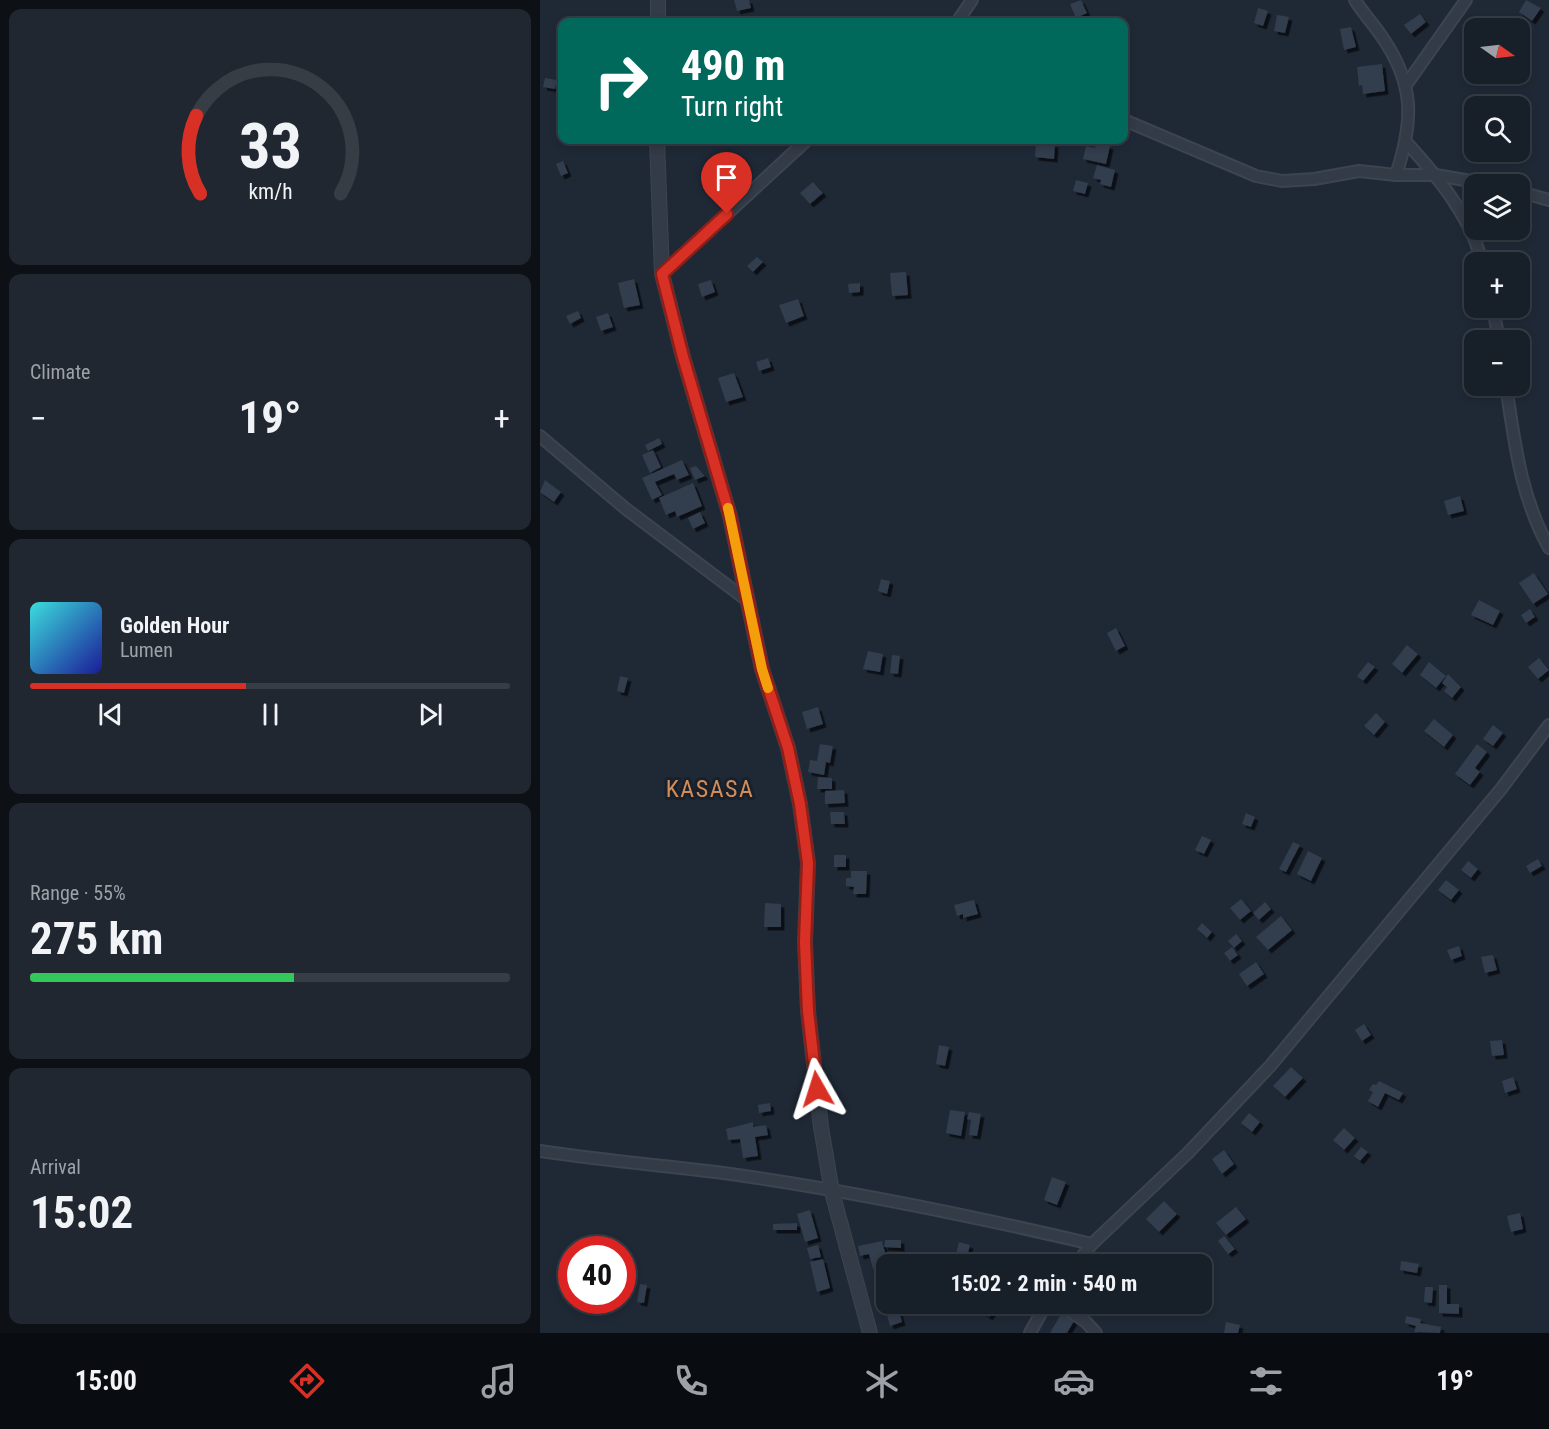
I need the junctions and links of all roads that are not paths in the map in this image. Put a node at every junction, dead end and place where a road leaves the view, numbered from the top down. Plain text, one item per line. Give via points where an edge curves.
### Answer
1 (658, 0) edge
2 (972, 0) edge
3 (1355, 0) edge
4 (1466, 0) edge
5 (658, 18) edge
6 (960, 18) edge
7 (1406, 85) junction
8 (1128, 122) edge
9 (1407, 142) junction
10 (657, 144) edge
11 (803, 144) edge
12 (1396, 175) junction
13 (1436, 175) junction
14 (1464, 180) edge
15 (1530, 195) edge
16 (1549, 200) edge
17 (1478, 252) edge
18 (662, 274) junction
19 (1508, 396) edge
20 (540, 435) edge
21 (1549, 548) edge
22 (748, 601) junction
23 (1549, 725) edge
24 (540, 1151) edge
25 (832, 1192) junction
26 (1092, 1244) junction
27 (1084, 1254) edge
28 (1040, 1314) edge
29 (1074, 1314) edge
30 (870, 1333) edge
31 (1030, 1333) edge
32 (1096, 1333) edge

1 - 5 street
2 - 6 street
3 - 7 street via 1395,58
4 - 7 street
7 - 9 street via 1411,108
8 - 12 street via 1256,176 1282,181 1359,171
9 - 12 street
9 - 13 street
10 - 18 street
11 - 18 street
12 - 13 street
13 - 14 street
13 - 17 street via 1468,227
15 - 16 street
18 - 22 street via 730,516
19 - 21 street via 1523,490
20 - 22 street via 626,509
22 - 25 street via 762,669 788,748 800,804 808,863 808,1011
23 - 26 street via 1501,789 1271,1065 1188,1153
24 - 25 street via 717,1172
25 - 26 street via 984,1219
25 - 30 street
26 - 27 street
28 - 31 street
29 - 32 street

